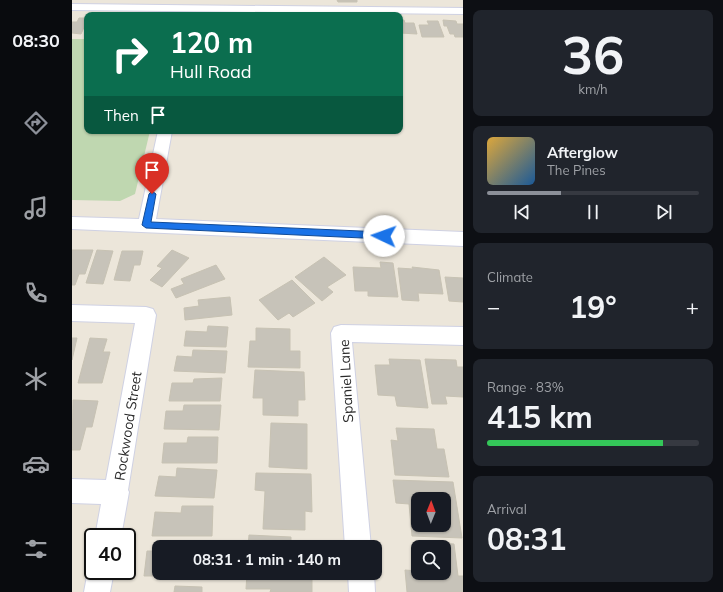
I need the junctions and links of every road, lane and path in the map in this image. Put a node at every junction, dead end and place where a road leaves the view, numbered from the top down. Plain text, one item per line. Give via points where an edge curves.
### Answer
1 (312, 5) edge
2 (72, 7) edge
3 (189, 8) edge
4 (463, 11) edge
5 (164, 134) edge
6 (72, 223) edge
7 (146, 225) junction
8 (463, 239) edge
9 (72, 313) edge
10 (463, 336) edge
11 (72, 491) edge
12 (117, 492) junction
13 (110, 528) edge
14 (357, 540) edge
15 (99, 580) edge
16 (361, 580) edge
17 (97, 592) edge
18 (362, 592) edge

1 - 3 street
1 - 4 street
2 - 3 street
5 - 7 street
6 - 7 street
7 - 8 street
9 - 12 street, Rockwood Street via 146,315
10 - 14 street, Spaniel Lane via 341,333
11 - 12 street
12 - 13 street, Rockwood Street
15 - 17 street
16 - 18 street

